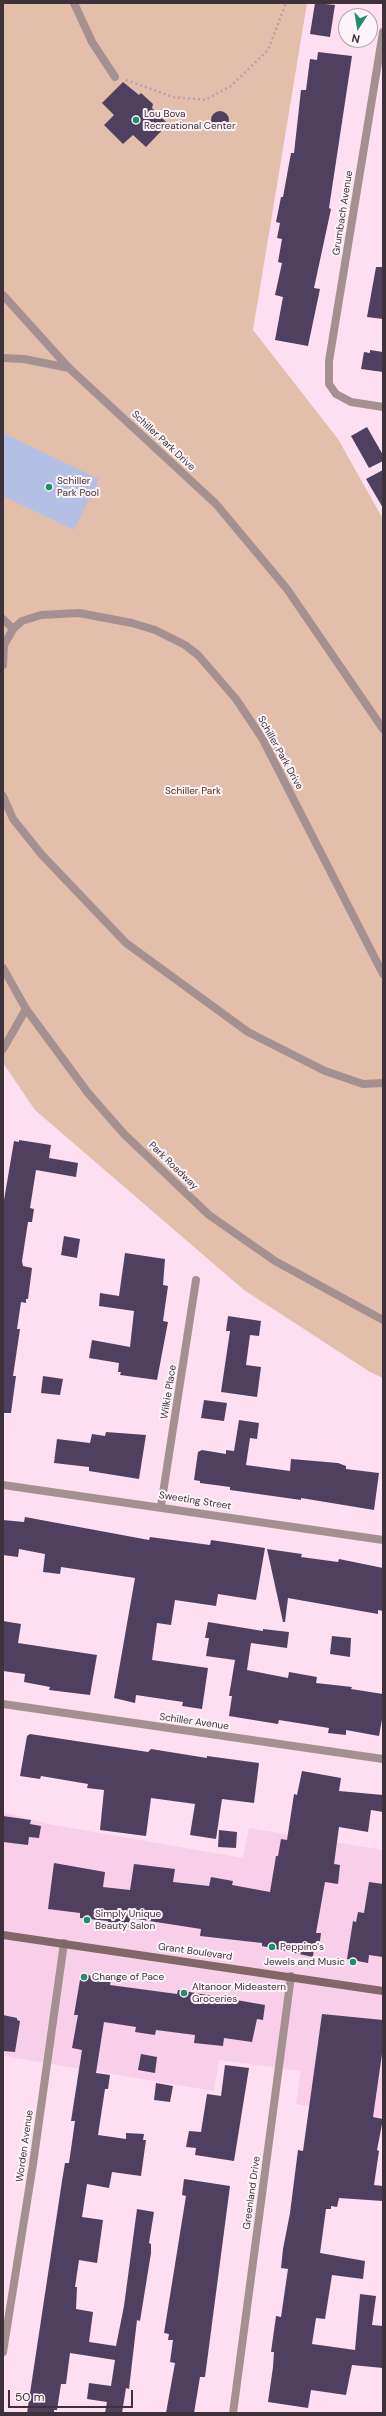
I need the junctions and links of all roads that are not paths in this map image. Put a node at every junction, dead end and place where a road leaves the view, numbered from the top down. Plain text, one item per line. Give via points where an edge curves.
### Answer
1 (74, 3) edge
2 (383, 32) edge
3 (115, 78) road end
4 (3, 295) edge
5 (3, 358) edge
6 (69, 368) junction
7 (383, 407) edge
8 (3, 619) edge
9 (13, 629) junction
10 (3, 665) edge
11 (383, 729) edge
12 (3, 796) edge
13 (3, 968) edge
14 (383, 974) edge
15 (26, 1010) junction
16 (3, 1049) edge
17 (383, 1082) edge
18 (196, 1280) dead end
19 (383, 1320) edge
20 (3, 1485) edge
21 (162, 1506) junction
22 (383, 1540) edge
23 (3, 1704) edge
24 (383, 1759) edge
25 (3, 1935) edge
26 (64, 1943) junction
27 (291, 1976) junction
28 (383, 1991) edge
29 (3, 2352) edge
30 (233, 2413) edge

1 - 3 street via 92,42
2 - 7 street, Grumbach Avenue via 329,361 329,384 336,394 351,402
4 - 6 street, Schiller Park Drive
5 - 6 street via 24,359
6 - 11 street, Schiller Park Drive via 216,504 287,589
8 - 9 street
9 - 10 street via 4,645
9 - 14 street, Schiller Park Drive via 22,621 42,615 79,613 155,630 185,645 198,655 236,699 262,738
12 - 17 street via 13,819 42,855 126,942 248,1032 325,1071 363,1084
13 - 15 street, Park Roadway
15 - 16 street
15 - 19 street, Park Roadway via 88,1093 124,1134 210,1215 275,1261
18 - 21 street, Wilkie Place
20 - 21 street, Sweeting Street
21 - 22 street, Sweeting Street
23 - 24 street, Schiller Avenue
25 - 26 street, Grant Boulevard
26 - 27 street, Grant Boulevard
26 - 29 street, Worden Avenue
27 - 28 street, Grant Boulevard
27 - 30 street, Greenland Drive

